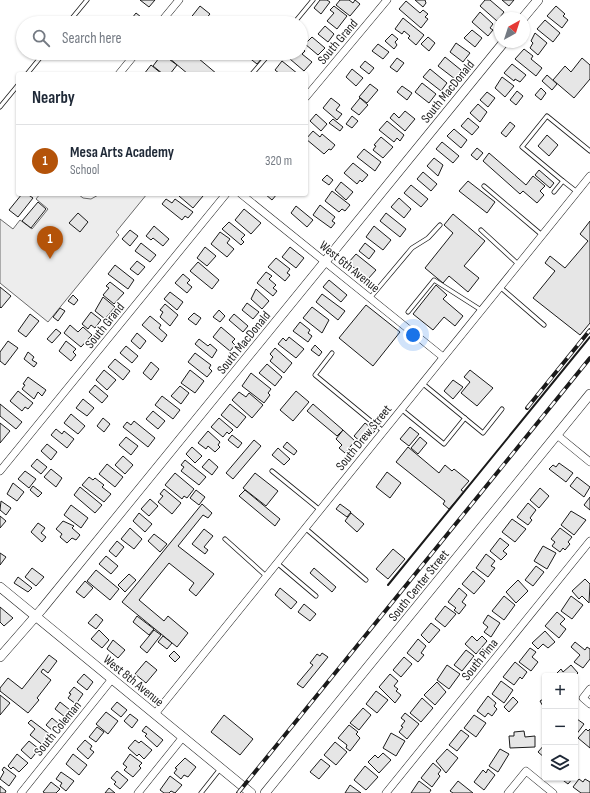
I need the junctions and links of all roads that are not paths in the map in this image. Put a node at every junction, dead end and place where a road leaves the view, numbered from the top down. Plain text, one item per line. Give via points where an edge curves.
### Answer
1 (87, 0) edge
2 (179, 0) edge
3 (313, 0) edge
4 (387, 0) edge
5 (538, 0) edge
6 (528, 12) edge
7 (74, 16) edge
8 (166, 16) edge
9 (300, 16) edge
10 (499, 48) edge
11 (38, 60) edge
12 (130, 60) edge
13 (264, 60) edge
14 (29, 72) edge
15 (121, 72) edge
16 (254, 72) edge
17 (16, 87) edge
18 (308, 95) edge
19 (0, 107) edge
20 (590, 151) edge
21 (590, 176) edge
22 (563, 181) junction
23 (484, 186) dead end
24 (554, 192) dead end
25 (577, 192) junction
26 (224, 196) edge
27 (243, 196) edge
28 (440, 225) dead end
29 (481, 230) dead end
30 (542, 235) junction
31 (325, 262) junction
32 (518, 264) junction
33 (500, 287) junction
34 (370, 298) junction
35 (481, 310) junction
36 (408, 312) dead end
37 (544, 325) dead end
38 (332, 353) dead end
39 (443, 357) junction
40 (422, 383) junction
41 (590, 394) edge
42 (401, 409) junction
43 (502, 409) dead end
44 (465, 418) junction
45 (383, 431) junction
46 (557, 435) junction
47 (590, 462) edge
48 (272, 470) dead end
49 (0, 471) edge
50 (320, 510) junction
51 (305, 528) junction
52 (225, 539) dead end
53 (590, 541) edge
54 (277, 563) junction
55 (266, 576) junction
56 (366, 580) dead end
57 (0, 587) edge
58 (316, 596) dead end
59 (35, 616) junction
60 (0, 657) edge
61 (112, 679) junction
62 (590, 689) edge
63 (590, 704) edge
64 (155, 714) junction
65 (183, 737) junction
66 (221, 768) junction
67 (21, 793) edge
68 (138, 793) edge
69 (201, 793) edge
70 (251, 793) edge
71 (265, 793) edge
72 (386, 793) edge
73 (508, 793) edge
74 (553, 793) edge

1 - 7 lane
2 - 8 street
3 - 9 lane
4 - 18 street, South Grand
5 - 6 street
10 - 31 street, South MacDonald
11 - 14 lane
12 - 15 street
13 - 16 lane
17 - 19 lane
20 - 22 lane via 548,116 522,147
21 - 25 street, South Drew Street
22 - 24 lane
22 - 25 lane
23 - 30 lane
25 - 30 street, South Drew Street
26 - 49 street, South Grand
27 - 31 street, West 6th Avenue
28 - 34 lane via 428,238 412,248
29 - 32 lane
30 - 32 street, South Drew Street
31 - 34 street, West 6th Avenue
31 - 59 street, South MacDonald
32 - 33 street, South Drew Street
33 - 35 street, South Drew Street
33 - 37 lane
34 - 39 street, West 6th Avenue
35 - 36 lane via 434,280
35 - 39 street, South Drew Street
38 - 45 lane via 315,375
39 - 40 street, South Drew Street
40 - 42 street, South Drew Street
40 - 44 lane
41 - 46 street, South Center Street
42 - 44 lane via 444,444
42 - 45 street, South Drew Street
43 - 44 lane via 483,433
45 - 50 street, South Drew Street
46 - 47 street
46 - 71 street, South Center Street
48 - 50 lane
50 - 51 street, South Drew Street
51 - 54 street, South Drew Street
51 - 56 lane
52 - 55 lane
53 - 72 street, South Pima
54 - 55 street, South Drew Street
54 - 58 lane
55 - 64 street, South Drew Street
57 - 59 street, West 8th Avenue
59 - 60 street, South MacDonald
59 - 61 street, West 8th Avenue
61 - 64 street, West 8th Avenue
61 - 67 street, South Coleman
62 - 63 street via 583,698
64 - 65 street, West 8th Avenue
65 - 66 street, West 8th Avenue
65 - 68 street
66 - 69 lane
66 - 70 street, West 8th Avenue
73 - 74 street via 526,771

